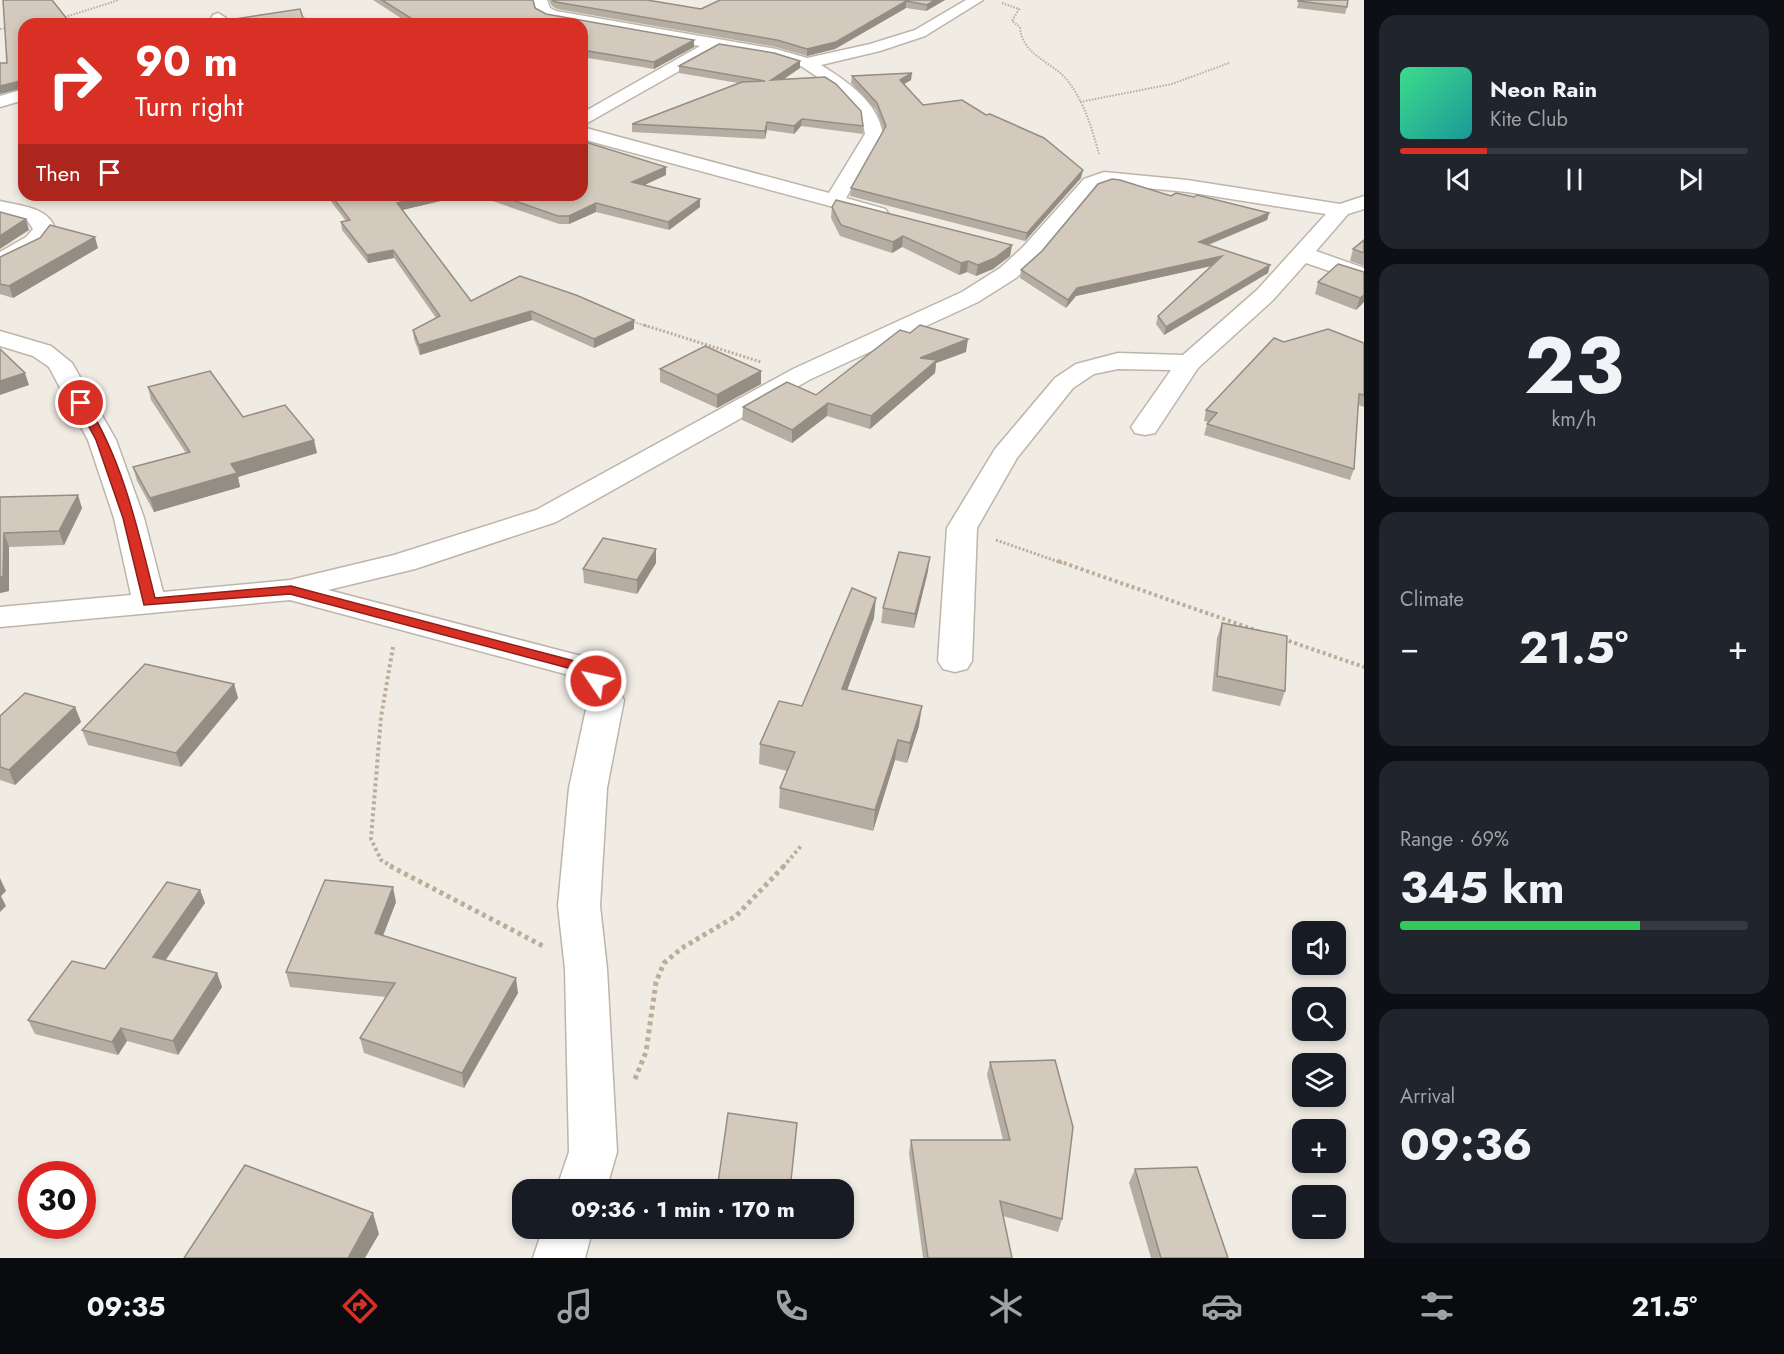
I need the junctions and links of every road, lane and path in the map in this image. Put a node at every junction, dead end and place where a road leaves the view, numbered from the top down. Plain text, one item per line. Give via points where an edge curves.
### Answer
1 (119, 0) edge
2 (540, 0) edge
3 (976, 0) edge
4 (1000, 3) dead end
5 (63, 18) edge
6 (574, 18) edge
7 (588, 21) edge
8 (16, 27) edge
9 (0, 29) edge
10 (716, 43) junction
11 (807, 63) junction
12 (1229, 63) dead end
13 (18, 96) edge
14 (0, 102) edge
15 (1080, 102) junction
16 (588, 118) edge
17 (588, 135) edge
18 (1104, 178) junction
19 (834, 202) junction
20 (1353, 206) edge
21 (0, 207) edge
22 (892, 217) edge
23 (1300, 253) junction
24 (0, 261) edge
25 (1364, 276) edge
26 (621, 318) edge
27 (0, 339) edge
28 (1189, 363) junction
29 (802, 374) junction
30 (1145, 427) dead end
31 (962, 528) junction
32 (291, 590) junction
33 (149, 602) junction
34 (0, 617) edge
35 (398, 619) junction
36 (1263, 632) edge
37 (1275, 636) edge
38 (956, 661) dead end
39 (1364, 667) edge
40 (801, 846) dead end
41 (586, 969) junction
42 (633, 1083) dead end
43 (584, 1179) edge
44 (565, 1239) edge
45 (559, 1258) edge

1 - 5 path
2 - 6 street via 545,13
3 - 11 street via 920,33
4 - 15 path via 1019,9 1012,21 1020,27 1023,46 1067,79
7 - 10 street
8 - 9 path
10 - 11 street
10 - 16 street
11 - 19 street via 843,86 871,117 874,134
12 - 15 path via 1172,84
13 - 14 street
15 - 18 path
17 - 19 street
18 - 20 street
18 - 29 street via 1091,183 1019,249 1008,273 970,297
19 - 22 street
20 - 23 street
21 - 24 street via 34,216 42,221 44,229 34,242
23 - 25 street
23 - 28 street via 1265,295
26 - 29 path
27 - 33 street via 42,351 59,363 102,440 129,518
28 - 30 street
28 - 31 street via 1118,361 1085,369 1064,383 1005,455
29 - 32 street via 546,516 404,562
31 - 36 path
31 - 38 street
32 - 33 street
32 - 35 street
33 - 34 street
35 - 41 path via 381,717 370,839 381,860
35 - 41 street via 577,666 596,681 606,700 588,788 579,906
37 - 39 path
40 - 42 path via 756,899 664,963 656,982 646,1052
41 - 43 street via 593,1152
44 - 45 street

